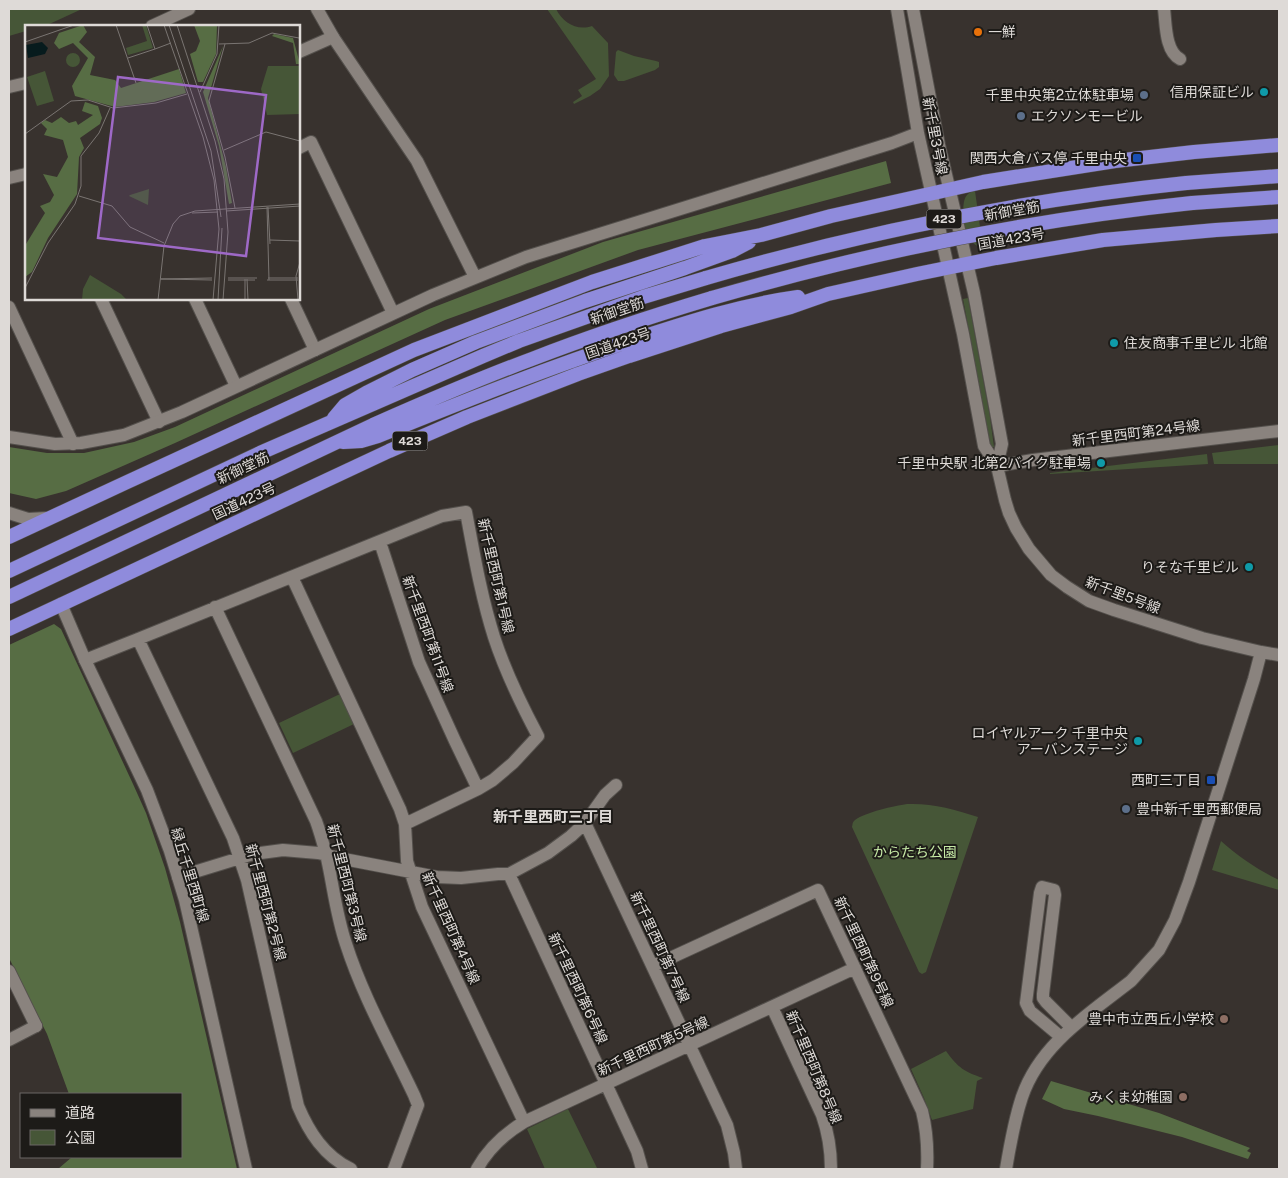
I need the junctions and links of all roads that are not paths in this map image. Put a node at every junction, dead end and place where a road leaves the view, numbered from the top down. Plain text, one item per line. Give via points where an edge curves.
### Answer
1 (189, 9) edge
2 (317, 9) edge
3 (897, 9) edge
4 (914, 9) edge
5 (1164, 9) edge
6 (168, 23) edge
7 (333, 37) junction
8 (300, 52) edge
9 (1180, 59) dead end
10 (25, 83) edge
11 (9, 87) edge
12 (918, 134) junction
13 (1279, 145) edge
14 (300, 148) edge
15 (25, 174) edge
16 (1279, 176) edge
17 (9, 178) edge
18 (950, 189) junction
19 (932, 194) junction
20 (1279, 197) edge
21 (1279, 226) edge
22 (761, 236) junction
23 (967, 264) junction
24 (948, 268) junction
25 (475, 277) junction
26 (828, 294) junction
27 (101, 300) edge
28 (195, 300) edge
29 (290, 300) edge
30 (9, 307) edge
31 (394, 313) junction
32 (315, 350) junction
33 (236, 386) junction
34 (158, 422) junction
35 (330, 422) junction
36 (1279, 431) edge
37 (9, 437) edge
38 (334, 443) junction
39 (73, 444) junction
40 (997, 466) junction
41 (9, 513) edge
42 (52, 517) junction
43 (9, 537) edge
44 (380, 542) junction
45 (9, 571) edge
46 (292, 577) junction
47 (9, 596) edge
48 (61, 604) junction
49 (215, 607) junction
50 (9, 629) edge
51 (138, 639) junction
52 (1261, 652) junction
53 (1279, 655) edge
54 (85, 660) junction
55 (616, 785) dead end
56 (478, 789) junction
57 (586, 822) junction
58 (405, 824) junction
59 (326, 854) junction
60 (240, 858) junction
61 (410, 872) junction
62 (509, 874) junction
63 (178, 877) junction
64 (653, 966) junction
65 (855, 968) junction
66 (9, 971) edge
67 (772, 1007) junction
68 (1071, 1027) junction
69 (1061, 1037) junction
70 (9, 1040) edge
71 (690, 1046) junction
72 (607, 1085) junction
73 (524, 1122) junction
74 (246, 1169) edge
75 (351, 1169) edge
76 (394, 1169) edge
77 (477, 1169) edge
78 (642, 1169) edge
79 (736, 1169) edge
80 (831, 1169) edge
81 (927, 1169) edge
82 (1006, 1169) edge

1 - 6 street
2 - 7 street
3 - 12 street, 新千里3号線
4 - 18 street, 新千里3号線
5 - 9 street via 1169,45
7 - 8 street
7 - 25 street via 417,160
10 - 11 street
12 - 19 street, 新千里3号線
12 - 25 street via 526,257
13 - 18 highway, 423 via 1107,162
14 - 31 street via 311,142
15 - 17 street
16 - 35 highway, 新御堂筋 / 423, bridge via 1099,193 955,217 820,247 643,297 519,341
18 - 19 highway, 423
18 - 23 street, 新千里3号線
19 - 22 highway, 423 via 831,216
19 - 24 street, 新千里3号線
20 - 38 highway, 新御堂筋 / 423, bridge via 1192,203 984,232 824,267 647,318 531,359
21 - 23 highway, 国道423号 / 423 via 1103,240
22 - 35 highway via 732,251 476,342 366,392 345,406
22 - 42 highway, 423 via 705,246 592,282 414,350
23 - 24 highway, 国道423号 / 423
23 - 40 street, 新千里5号線 via 1002,444
24 - 26 highway, 国道423号 / 423
24 - 40 street, 新千里5号線 via 984,446
25 - 31 street
26 - 38 highway via 766,301 683,323 600,350 378,436
26 - 48 highway, 国道423号 / 423 via 629,356 467,417
27 - 34 street
28 - 33 street
29 - 32 street
30 - 39 street
31 - 32 street
32 - 33 street
33 - 34 street
34 - 39 street via 116,437
35 - 45 highway, 新御堂筋 / 423
36 - 40 street, 新千里西町第24号線
37 - 39 street via 48,444
38 - 47 highway, 新御堂筋 / 423
40 - 52 street, 新千里5号線 via 1016,528 1036,558 1063,584 1089,601 1114,610 1202,638
41 - 42 street via 28,519
42 - 43 highway, 423
44 - 46 street, 新千里西町第1号線
44 - 56 street, 新千里西町第11号線 via 419,662
44 - 56 street, 新千里西町第1号線 via 442,516 466,512 494,638 538,736 513,763
46 - 49 street, 新千里西町第1号線
46 - 58 street, 新千里西町第4号線
48 - 50 highway, 国道423号 / 423
48 - 54 street, 緑丘千里西町線
49 - 51 street, 新千里西町第1号線
49 - 59 street, 新千里西町第3号線 via 316,821
51 - 54 street, 新千里西町第1号線
51 - 60 street, 新千里西町第2号線 via 234,838
52 - 53 street, 新千里5号線
52 - 68 street via 1175,920 1159,950 1139,974
54 - 63 street, 緑丘千里西町線 via 146,790
55 - 57 street
56 - 58 street, 新千里西町第1号線
57 - 62 street via 548,853
57 - 64 street, 新千里西町第7号線
58 - 61 street, 新千里西町第4号線
59 - 60 street via 283,850
59 - 61 street
59 - 76 street, 新千里西町第3号線 via 345,942 365,993 418,1105
60 - 63 street
60 - 75 street, 新千里西町第2号線 via 298,1106 323,1148
61 - 62 street via 450,878
61 - 73 street, 新千里西町第4号線 via 422,907
62 - 72 street, 新千里西町第6号線
63 - 74 street, 緑丘千里西町線
64 - 65 street, 新千里西町第9号線 via 818,890
64 - 71 street, 新千里西町第7号線
65 - 67 street, 新千里西町第5号線
65 - 81 street, 新千里西町第9号線 via 922,1111 927,1137
66 - 70 street via 36,1026
67 - 71 street, 新千里西町第5号線
67 - 80 street, 新千里西町第8号線 via 822,1115
68 - 69 street
68 - 69 street via 1043,998 1055,895 1054,890 1042,887 1026,1003
69 - 82 street via 1041,1061 1022,1096
71 - 72 street, 新千里西町第5号線
71 - 79 street, 新千里西町第7号線 via 727,1125
72 - 73 street, 新千里西町第5号線
72 - 78 street, 新千里西町第6号線 via 638,1151
73 - 77 street, 新千里西町第5号線 via 497,1143

